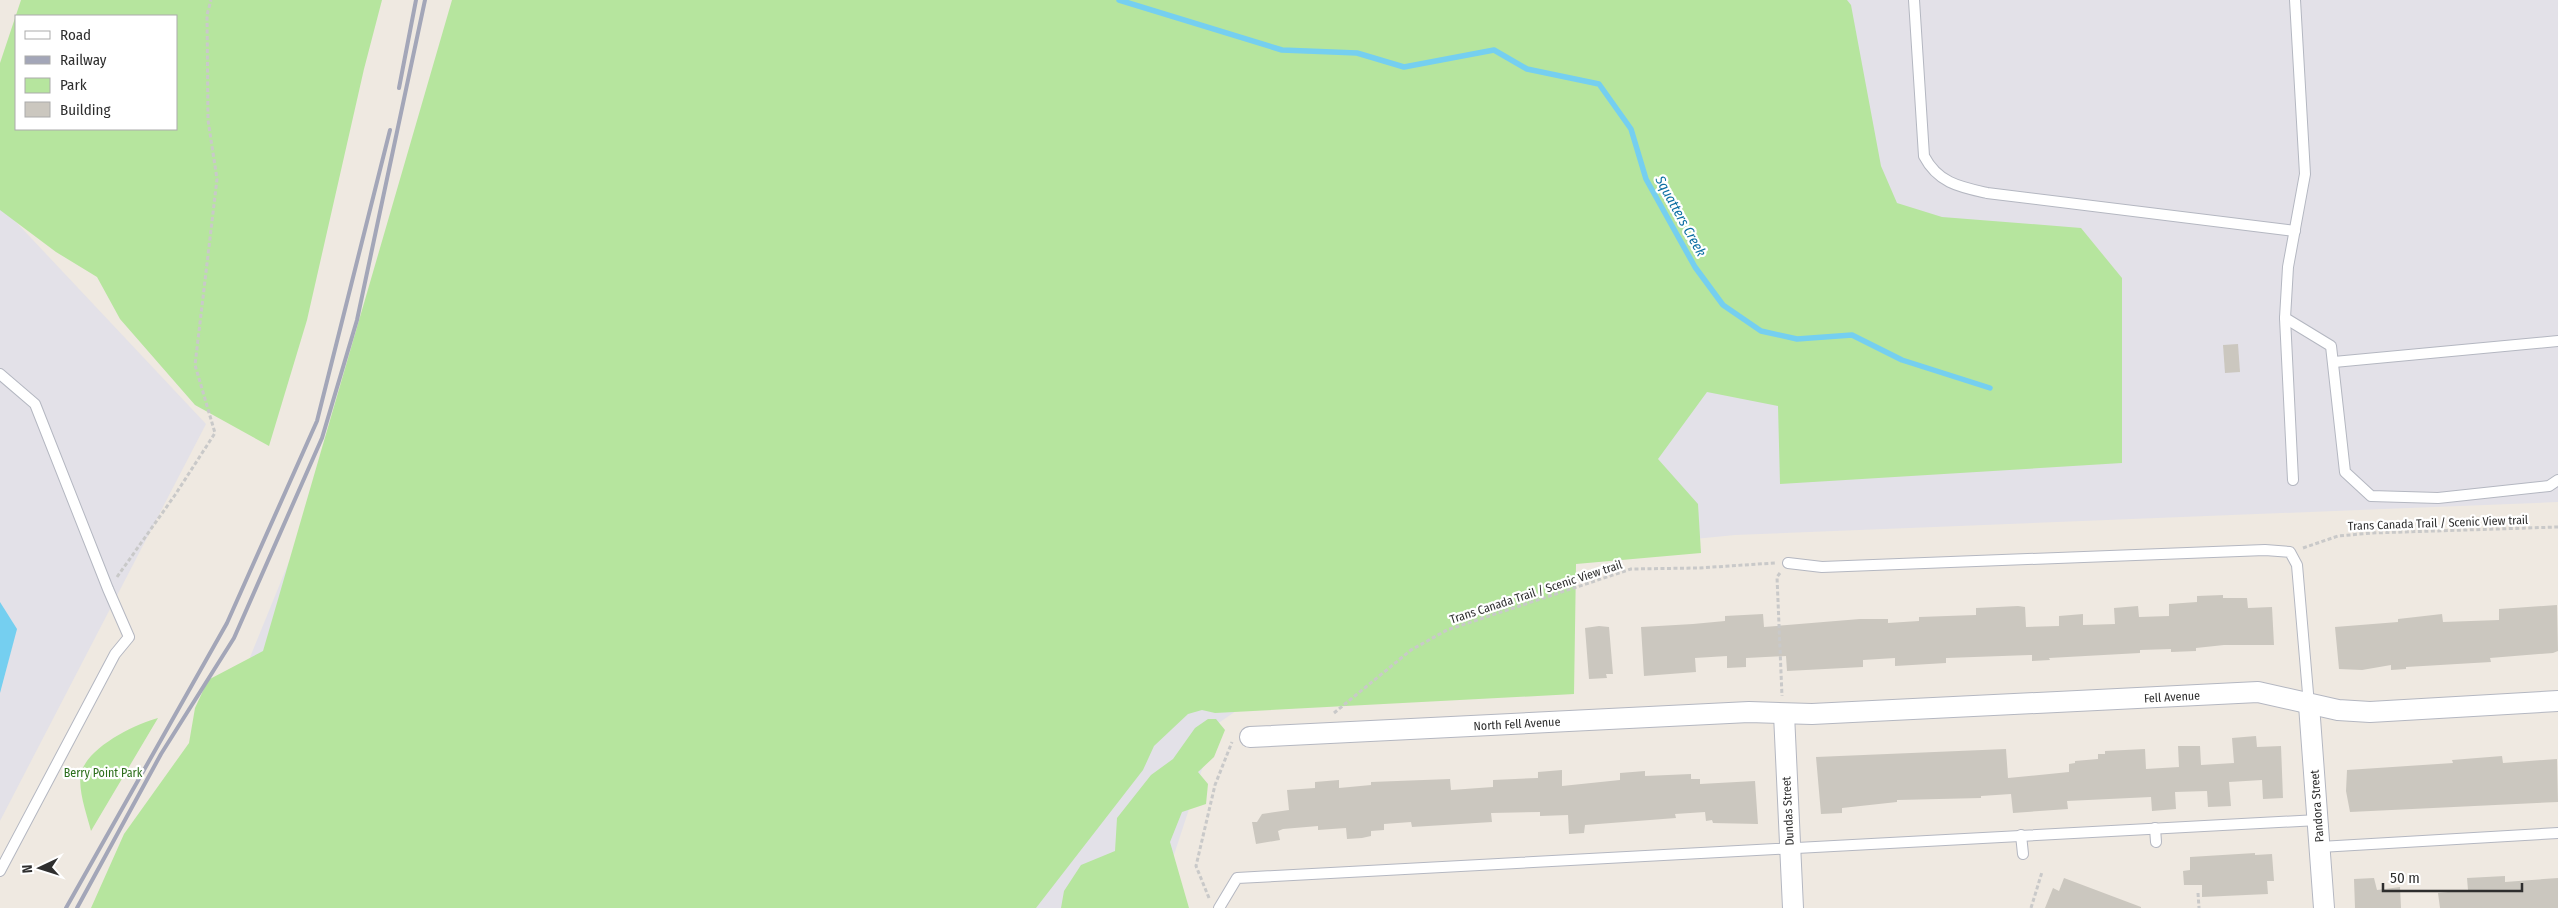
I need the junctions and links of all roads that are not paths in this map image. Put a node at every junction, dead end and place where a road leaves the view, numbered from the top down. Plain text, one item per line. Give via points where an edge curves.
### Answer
1 (1914, 0) edge
2 (2294, 0) edge
3 (2295, 232) junction
4 (2285, 318) junction
5 (2558, 341) edge
6 (2334, 362) junction
7 (0, 374) edge
8 (2293, 480) dead end
9 (2558, 480) edge
10 (1788, 563) road end
11 (2558, 700) edge
12 (2309, 705) junction
13 (1783, 708) junction
14 (1243, 736) road end
15 (2318, 820) junction
16 (2154, 828) junction
17 (2558, 833) edge
18 (2021, 835) junction
19 (2156, 842) dead end
20 (2320, 847) junction
21 (1790, 848) junction
22 (2023, 854) dead end
23 (0, 871) edge
24 (1219, 908) edge
25 (1793, 908) edge
26 (2324, 908) edge

1 - 3 lane via 1924,156 1930,168 1942,179 1955,186 1988,193
2 - 3 lane via 2306,174
3 - 4 lane via 2288,267
4 - 6 lane via 2331,346
4 - 8 lane
5 - 6 lane
6 - 9 lane via 2345,472 2371,496 2438,498 2549,486
7 - 23 lane via 35,404 129,637 115,654
10 - 12 lane via 1822,567 2084,555 2290,552 2297,565
11 - 12 street, Fell Avenue via 2370,712
12 - 13 street, Fell Avenue via 2258,692
12 - 15 street, Pandora Street
13 - 14 street, North Fell Avenue
13 - 21 street, Dundas Street
15 - 16 lane
15 - 20 street, Pandora Street
16 - 18 lane
16 - 19 lane
17 - 20 lane
18 - 21 lane
18 - 22 lane
20 - 26 street, Pandora Street
21 - 24 lane via 1237,878
21 - 25 street, Dundas Street

